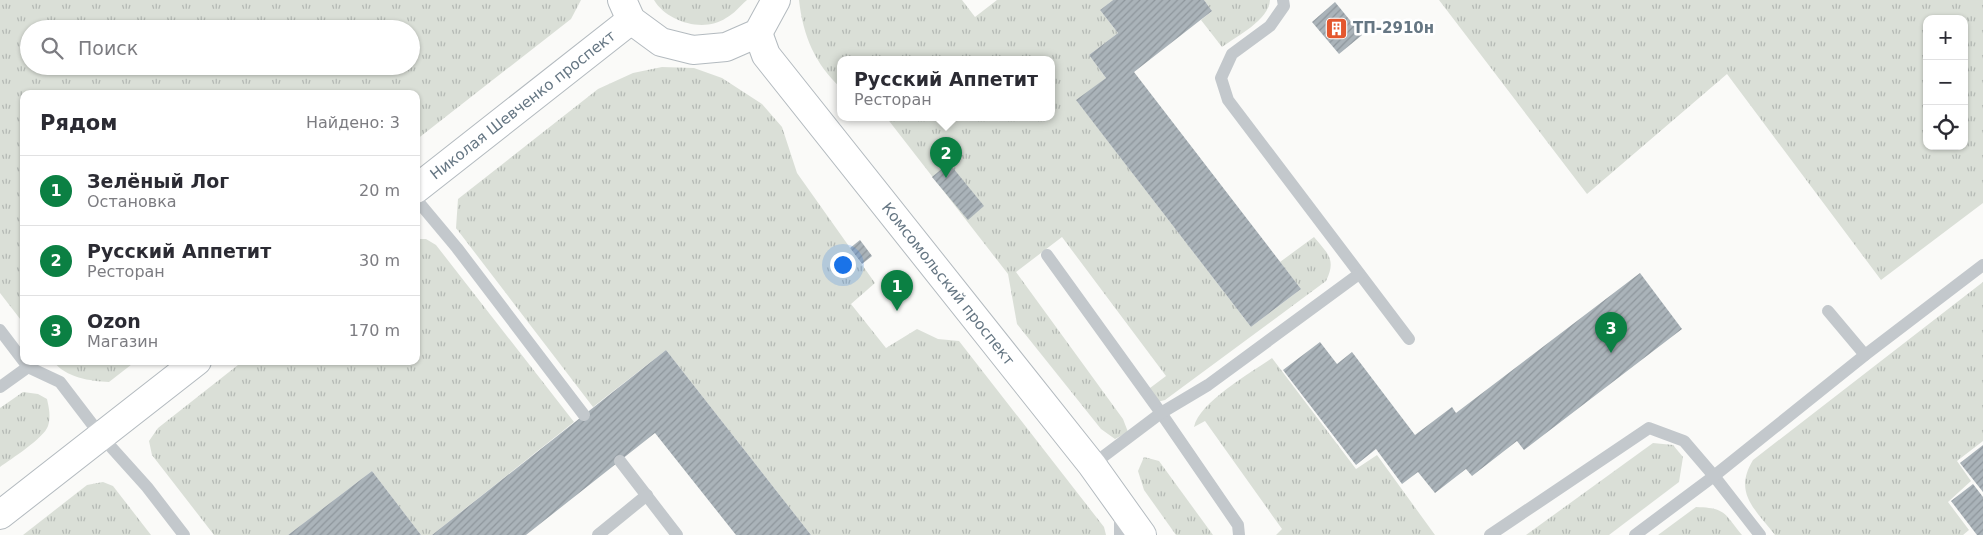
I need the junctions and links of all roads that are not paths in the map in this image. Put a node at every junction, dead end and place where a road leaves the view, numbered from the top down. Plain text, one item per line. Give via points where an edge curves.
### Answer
1 (776, 0) edge
2 (1283, 0) edge
3 (627, 10) edge
4 (758, 33) junction
5 (420, 186) edge
6 (420, 204) edge
7 (1047, 255) dead end
8 (1983, 265) edge
9 (1359, 274) junction
10 (1828, 311) dead end
11 (0, 330) edge
12 (1409, 339) dead end
13 (1865, 355) junction
14 (20, 356) edge
15 (192, 365) edge
16 (28, 367) joint
17 (0, 387) edge
18 (1161, 413) junction
19 (584, 415) dead end
20 (102, 437) junction
21 (620, 461) dead end
22 (1092, 465) junction
23 (1714, 476) junction
24 (646, 495) junction
25 (1120, 506) junction
26 (0, 516) edge
27 (184, 535) edge
28 (598, 535) edge
29 (677, 535) edge
30 (1120, 535) edge
31 (1142, 535) edge
32 (1239, 535) edge
33 (1490, 535) edge
34 (1635, 535) edge
35 (1760, 535) edge

1 - 4 main road
2 - 9 lane via 1284,6 1270,26 1232,54 1221,78 1228,100
3 - 4 main road via 660,42 693,50 726,47
3 - 5 main road, Николая Шевченко проспект via 567,72
4 - 22 main road, Комсомольский проспект via 766,55
6 - 19 lane
7 - 18 lane
8 - 13 lane
9 - 12 lane
9 - 18 lane via 1208,385
10 - 13 lane
11 - 14 lane
13 - 23 lane
15 - 20 main road
16 - 17 lane
16 - 20 lane via 60,382
18 - 22 lane
18 - 32 lane via 1238,525
20 - 26 main road
20 - 27 lane
21 - 24 lane
22 - 25 main road, Комсомольский проспект
23 - 33 lane via 1684,441 1649,428
23 - 34 lane
23 - 35 lane
24 - 28 lane
24 - 29 lane
25 - 30 lane
25 - 31 main road, Комсомольский проспект

